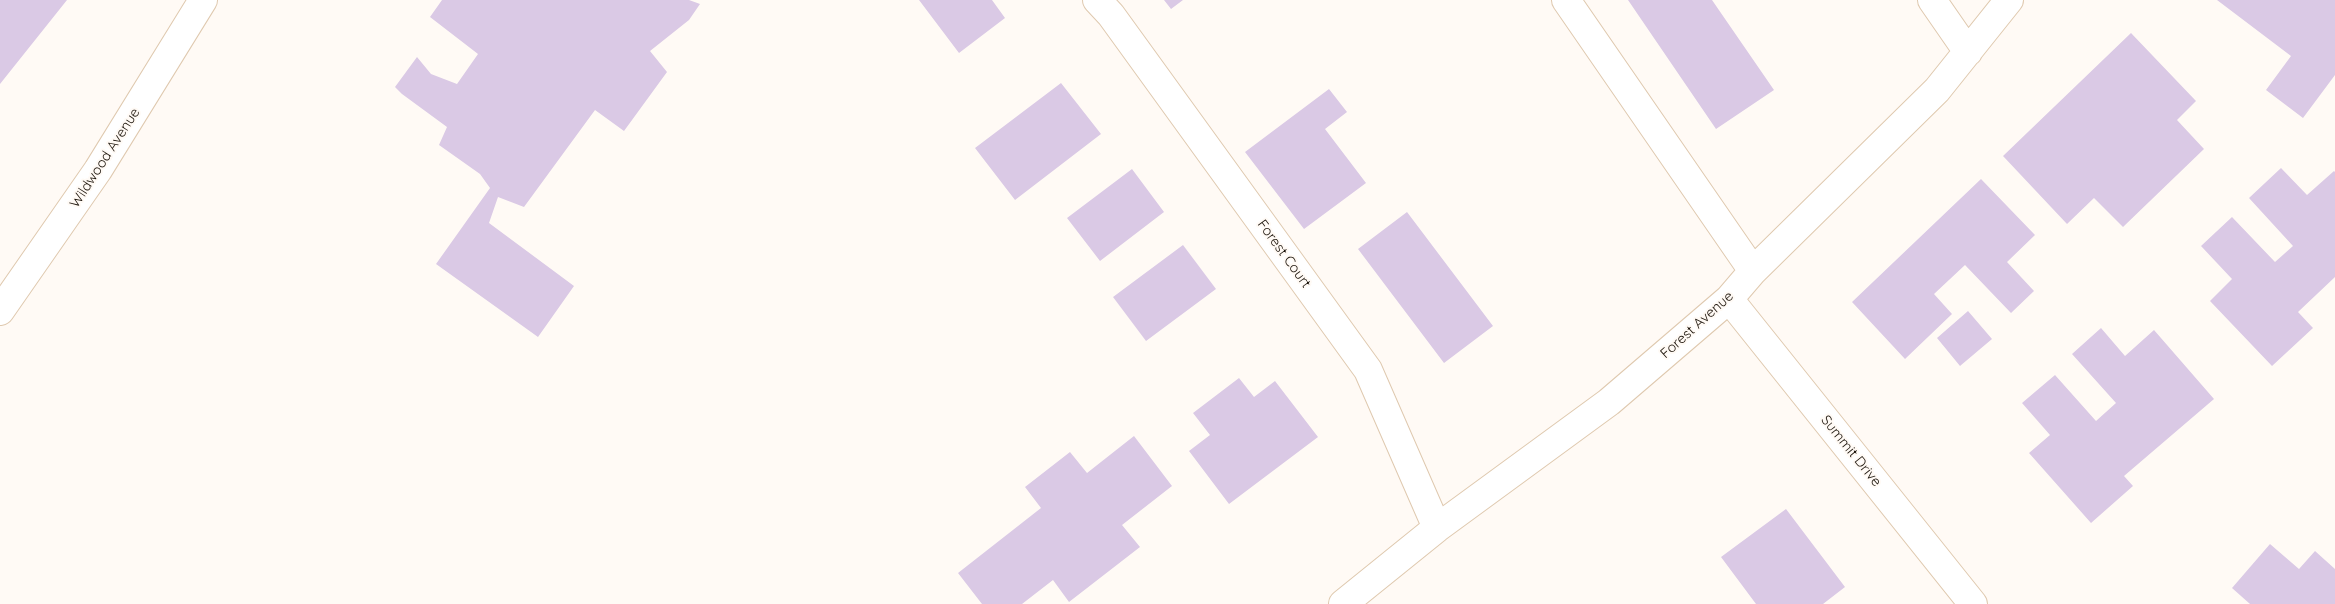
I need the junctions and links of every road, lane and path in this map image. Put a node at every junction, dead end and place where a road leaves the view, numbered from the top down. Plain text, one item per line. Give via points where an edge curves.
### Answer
1 (1097, 0) edge
2 (1566, 0) edge
3 (1932, 0) edge
4 (2009, 0) edge
5 (194, 3) edge
6 (1968, 52) junction
7 (1753, 272) junction
8 (1729, 298) junction
9 (0, 311) edge
10 (1437, 528) junction
11 (1343, 604) edge
12 (1973, 604) edge

1 - 10 street, Forest Court via 1368,370
2 - 7 street
3 - 6 street
4 - 6 street, Forest Avenue
5 - 9 street, Wildwood Avenue via 98,170
6 - 7 street, Forest Avenue via 1936,90
7 - 8 street, Forest Avenue
8 - 10 street, Forest Avenue via 1609,402
8 - 12 street, Summit Drive
10 - 11 street, Forest Avenue

